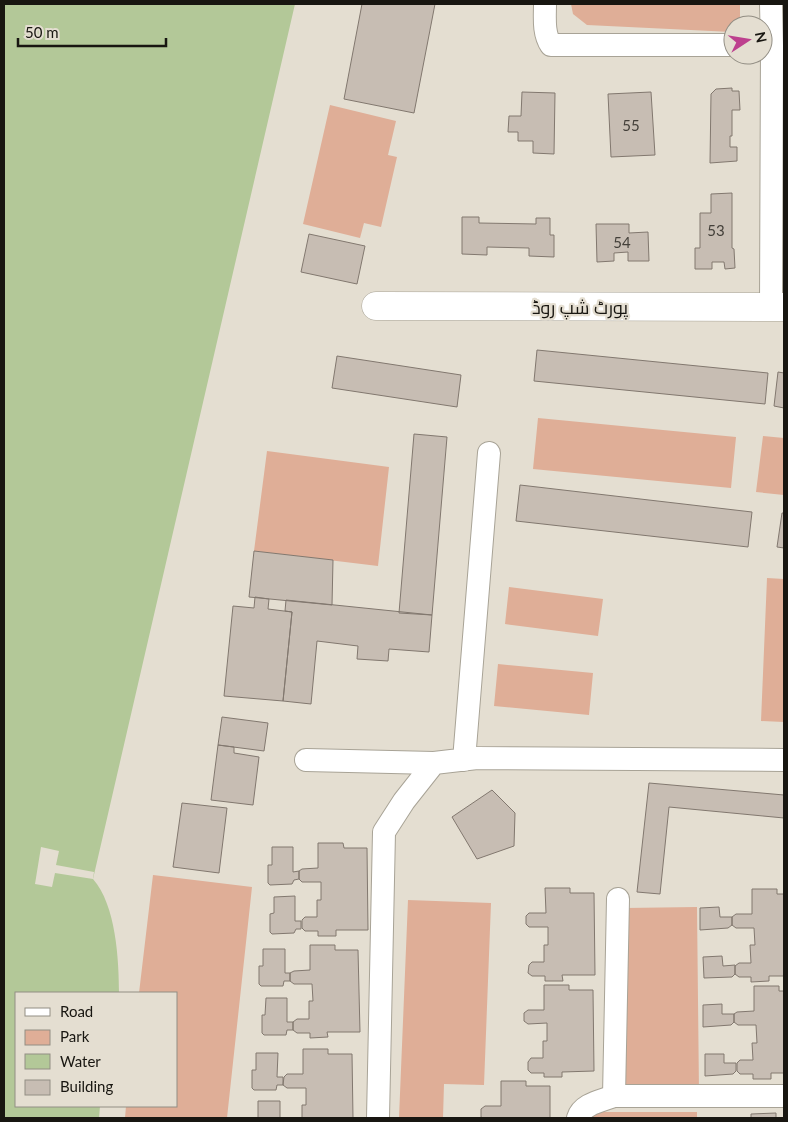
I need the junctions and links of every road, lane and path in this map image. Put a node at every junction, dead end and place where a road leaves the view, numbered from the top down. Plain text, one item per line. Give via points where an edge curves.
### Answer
1 (545, 4) edge
2 (723, 45) edge
3 (773, 45) edge
4 (376, 306) dead end
5 (778, 307) edge
6 (489, 453) dead end
7 (306, 760) dead end
8 (464, 760) junction
9 (784, 760) edge
10 (434, 763) junction
11 (618, 899) dead end
12 (614, 1096) junction
13 (784, 1096) edge
14 (378, 1118) edge
15 (578, 1118) edge

1 - 2 street via 545,23 551,44
3 - 5 street
4 - 5 street, پورٹ شپ روڈ
6 - 8 street
7 - 10 street
8 - 9 street
8 - 10 street
10 - 14 street via 384,832
11 - 12 street
12 - 13 street
12 - 15 street via 586,1106

